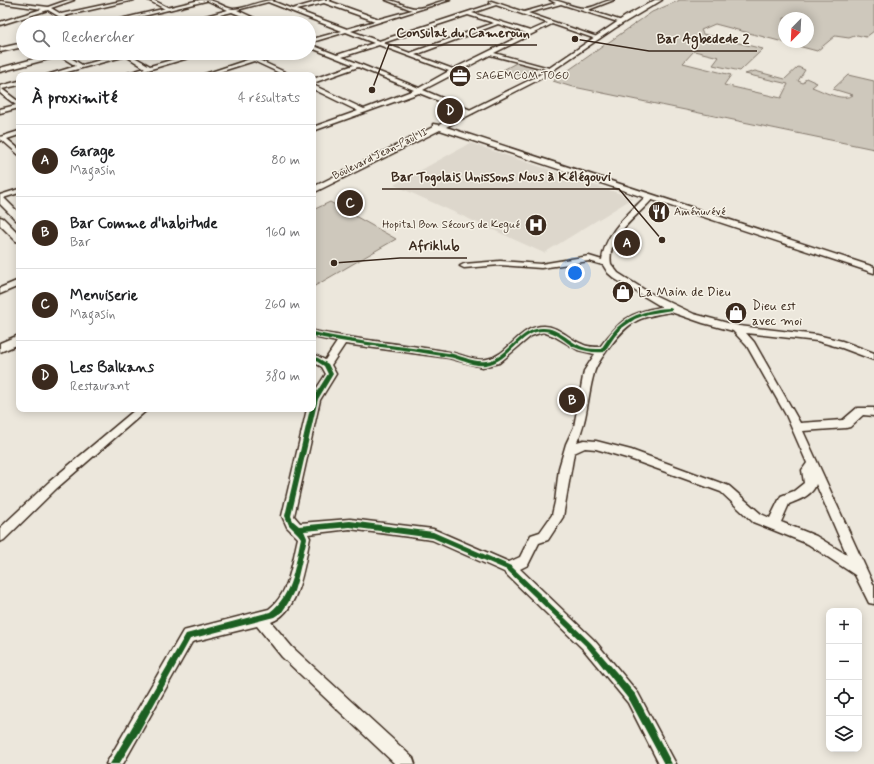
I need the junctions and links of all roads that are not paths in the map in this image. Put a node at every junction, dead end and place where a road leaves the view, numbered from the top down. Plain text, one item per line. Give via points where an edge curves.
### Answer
1 (72, 0) edge
2 (132, 0) edge
3 (150, 0) edge
4 (209, 0) edge
5 (388, 0) edge
6 (448, 0) edge
7 (485, 0) edge
8 (612, 0) edge
9 (654, 0) edge
10 (659, 0) edge
11 (270, 1) edge
12 (326, 1) edge
13 (555, 1) edge
14 (0, 2) edge
15 (9, 3) junction
16 (496, 4) junction
17 (0, 6) edge
18 (48, 8) junction
19 (169, 9) junction
20 (231, 10) junction
21 (292, 10) junction
22 (417, 10) junction
23 (584, 10) junction
24 (467, 13) junction
25 (523, 13) junction
26 (24, 16) edge
27 (61, 16) joint
28 (138, 16) edge
29 (144, 16) edge
30 (208, 16) edge
31 (245, 16) edge
32 (307, 16) edge
33 (16, 19) edge
34 (317, 20) edge
35 (380, 21) junction
36 (618, 21) junction
37 (498, 23) junction
38 (551, 23) junction
39 (0, 24) edge
40 (346, 31) junction
41 (530, 33) junction
42 (595, 37) junction
43 (316, 42) edge
44 (377, 43) junction
45 (16, 46) edge
46 (316, 47) edge
47 (0, 49) edge
48 (488, 53) junction
49 (409, 55) junction
50 (336, 57) junction
51 (38, 60) edge
52 (70, 60) edge
53 (106, 60) edge
54 (137, 60) edge
55 (177, 60) edge
56 (252, 60) edge
57 (257, 60) edge
58 (357, 66) junction
59 (81, 67) junction
60 (149, 68) junction
61 (547, 69) junction
62 (0, 70) edge
63 (453, 71) junction
64 (62, 72) edge
65 (135, 72) edge
66 (214, 72) edge
67 (279, 72) edge
68 (316, 80) edge
69 (16, 84) edge
70 (316, 88) edge
71 (0, 89) edge
72 (418, 91) junction
73 (16, 103) edge
74 (16, 107) edge
75 (0, 111) edge
76 (364, 111) junction
77 (469, 112) junction
78 (316, 127) edge
79 (438, 127) junction
80 (16, 134) edge
81 (2, 138) edge
82 (16, 150) edge
83 (316, 188) edge
84 (16, 192) edge
85 (650, 197) junction
86 (0, 198) edge
87 (16, 215) edge
88 (0, 220) edge
89 (16, 237) edge
90 (607, 264) junction
91 (464, 266) dead end
92 (874, 270) edge
93 (16, 284) edge
94 (0, 290) edge
95 (651, 298) junction
96 (670, 309) junction
97 (650, 310) junction
98 (735, 328) junction
99 (316, 335) edge
100 (16, 336) edge
101 (16, 340) edge
102 (342, 341) junction
103 (0, 344) edge
104 (0, 348) edge
105 (602, 351) junction
106 (874, 357) edge
107 (316, 359) edge
108 (326, 365) junction
109 (316, 397) edge
110 (140, 412) edge
111 (312, 412) edge
112 (874, 412) edge
113 (797, 427) junction
114 (569, 450) junction
115 (813, 463) junction
116 (773, 525) junction
117 (299, 529) junction
118 (0, 536) edge
119 (509, 568) junction
120 (860, 571) junction
121 (874, 598) edge
122 (259, 618) junction
123 (114, 764) edge
124 (407, 764) edge
125 (668, 764) edge

1 - 18 street
2 - 27 street
3 - 19 street
4 - 19 main road
4 - 20 street
4 - 29 main road
5 - 22 street
6 - 22 street
7 - 16 street
8 - 23 street
9 - 36 main road, Boulevard Jean-Paul II
10 - 36 main road, Boulevard Jean-Paul II
11 - 20 street
11 - 21 street
12 - 21 street
12 - 35 street
13 - 23 street
13 - 25 street
14 - 15 street
15 - 17 street
15 - 18 street
16 - 24 street
16 - 25 street
18 - 26 street
18 - 27 street
19 - 28 main road
20 - 30 street
20 - 31 street
21 - 32 street
22 - 35 street
23 - 36 street
24 - 37 street
24 - 44 street
25 - 38 street
33 - 39 street
34 - 40 street
35 - 40 street
36 - 42 main road, Boulevard Jean-Paul II
36 - 77 main road, Boulevard Jean-Paul II via 563,62
37 - 41 street
37 - 49 street
38 - 41 street
38 - 42 street
40 - 43 street
40 - 44 street
41 - 48 street
42 - 61 main road, Boulevard Jean-Paul II
44 - 49 street
44 - 50 street
45 - 47 main road
46 - 50 street
48 - 61 street
48 - 63 street
49 - 63 street
50 - 58 street
51 - 62 street
52 - 59 street
53 - 59 street
54 - 60 street
55 - 60 street
56 - 66 street
57 - 67 street
58 - 68 street
58 - 72 street
59 - 64 street
60 - 65 street
61 - 77 main road, Boulevard Jean-Paul II
63 - 72 street
69 - 71 street
70 - 76 street
71 - 73 street
72 - 76 street
72 - 77 street
74 - 75 street
76 - 78 street
77 - 79 main road, Boulevard Jean-Paul II
79 - 83 main road, Boulevard Jean-Paul II
79 - 85 main road
80 - 81 street
81 - 82 street
84 - 86 street
85 - 90 street via 612,240 608,248
85 - 92 main road
86 - 87 main road
88 - 89 main road
90 - 91 street via 589,258 541,266 500,263
90 - 95 street via 615,274
93 - 94 street
95 - 96 street
95 - 97 street
96 - 97 street
96 - 98 street
97 - 105 street via 629,321 616,332
98 - 106 street via 813,337
98 - 113 street via 755,349
99 - 102 street
100 - 103 main road
101 - 104 main road
102 - 105 street via 450,355 484,363 504,356 528,332 544,329 580,347
102 - 108 street
105 - 114 street via 589,371 579,427
107 - 108 street
108 - 109 street via 331,374
110 - 118 street via 53,485
111 - 117 street via 288,516 290,523
112 - 113 street via 861,411 846,424
113 - 115 street
114 - 116 street via 584,444 596,445 725,489 757,518
114 - 119 street via 557,517 544,536 535,539 524,561
115 - 116 street via 808,470 810,485 798,495 785,500
115 - 120 street
116 - 120 street via 812,540
117 - 119 street via 350,524 433,535
117 - 122 street via 304,538 289,596 280,611
119 - 125 street via 589,645 633,698
120 - 121 street
122 - 123 street via 188,636
122 - 124 street via 287,652

